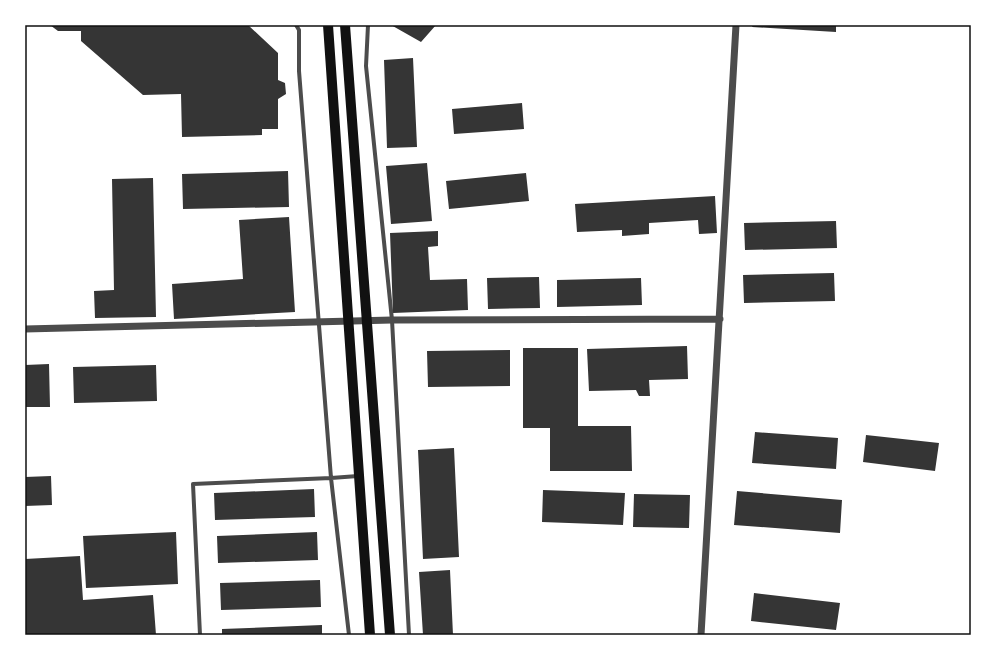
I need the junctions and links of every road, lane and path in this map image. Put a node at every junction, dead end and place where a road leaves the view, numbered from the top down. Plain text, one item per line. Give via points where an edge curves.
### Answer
1 (296, 25) edge
2 (328, 25) edge
3 (345, 25) edge
4 (368, 25) edge
5 (736, 25) edge
6 (720, 319) junction
7 (348, 320) junction
8 (367, 320) junction
9 (392, 320) junction
10 (319, 322) junction
11 (25, 329) edge
12 (359, 476) junction
13 (331, 478) junction
14 (200, 635) edge
15 (349, 635) edge
16 (370, 635) edge
17 (390, 635) edge
18 (409, 635) edge
19 (701, 635) edge

1 - 10 street via 299,30 299,71
2 - 7 main road
3 - 8 main road
4 - 9 street via 366,66
5 - 6 street
6 - 9 street
6 - 19 street
7 - 8 street
7 - 10 street
7 - 12 main road
8 - 9 street
8 - 17 main road
9 - 18 street
10 - 11 street
10 - 13 street
12 - 13 street
12 - 16 main road
13 - 14 street via 193,484
13 - 15 street

